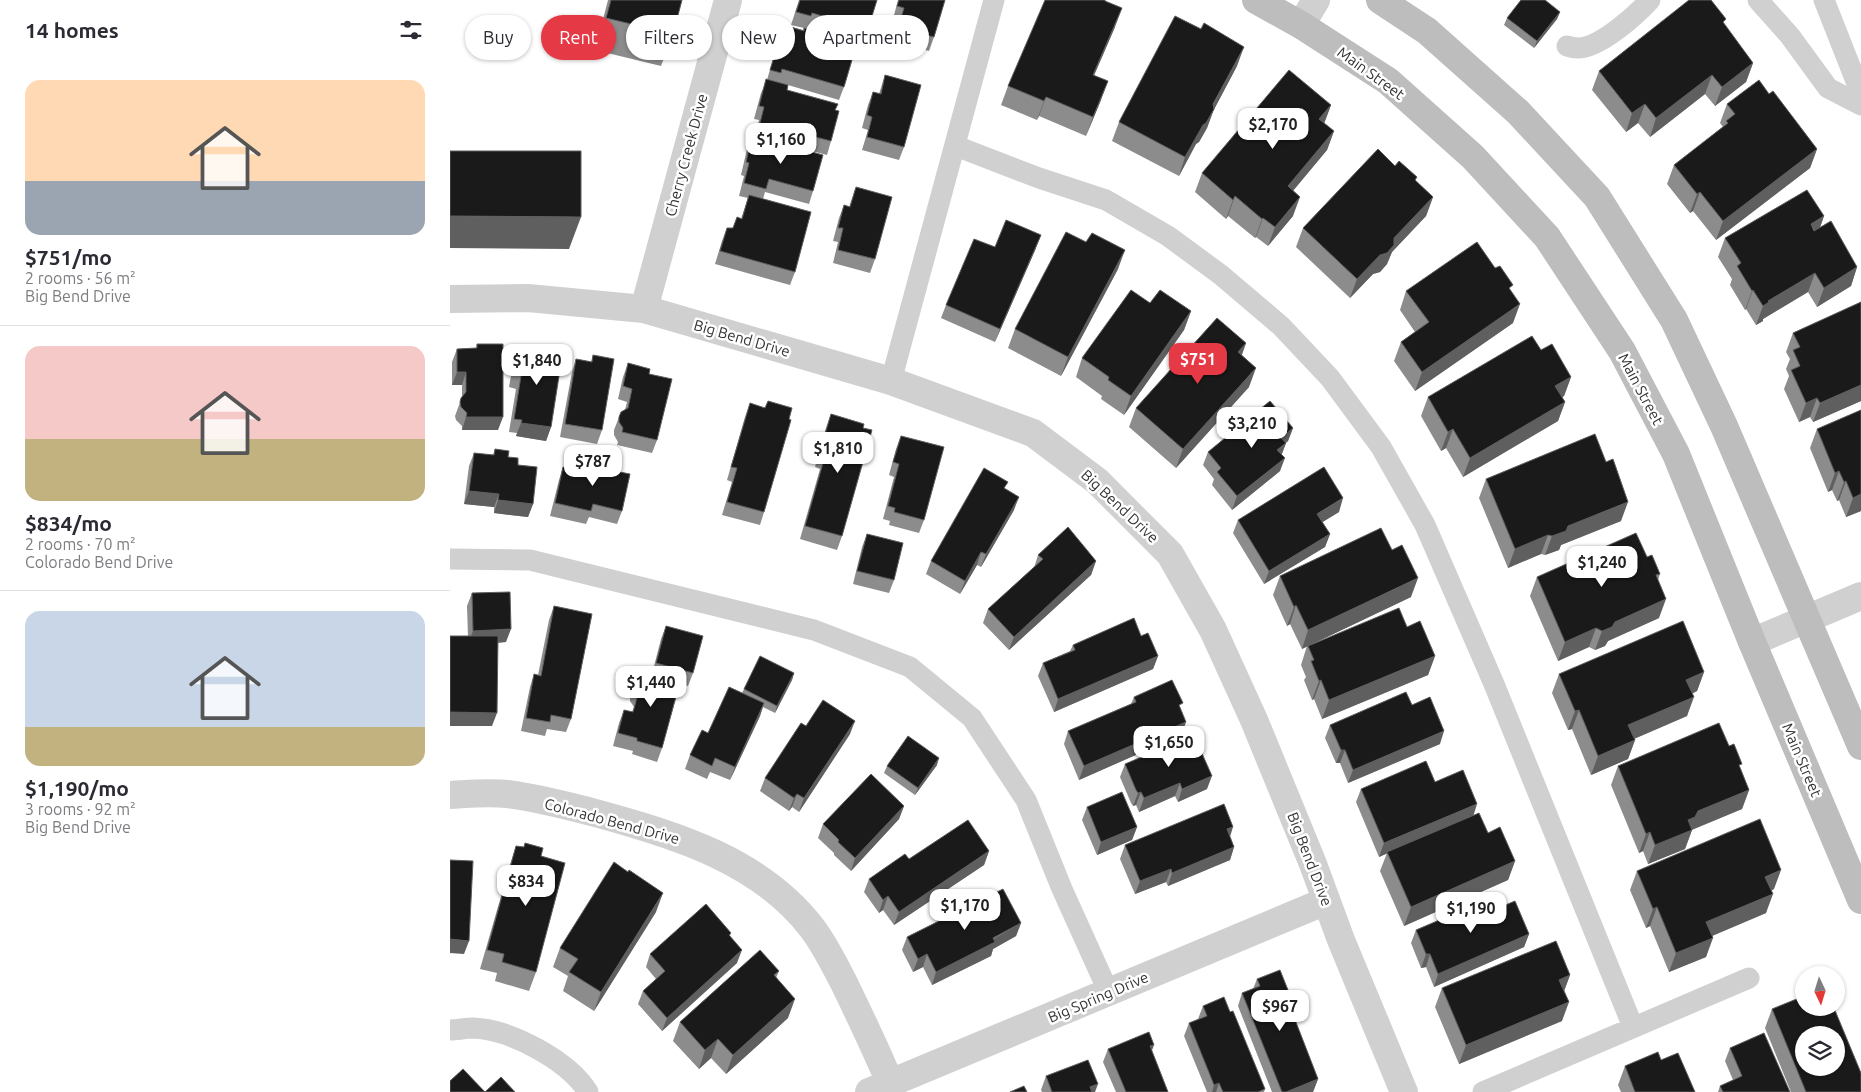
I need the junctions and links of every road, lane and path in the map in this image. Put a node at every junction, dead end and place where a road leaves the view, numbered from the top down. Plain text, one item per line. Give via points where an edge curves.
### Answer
1 (728, 0) edge
2 (994, 0) edge
3 (1256, 0) edge
4 (1316, 0) edge
5 (1380, 0) edge
6 (1650, 0) edge
7 (1758, 0) edge
8 (1824, 0) edge
9 (1301, 25) junction
10 (1567, 46) dead end
11 (1861, 94) edge
12 (1861, 105) edge
13 (956, 146) junction
14 (450, 299) edge
15 (644, 309) junction
16 (891, 382) junction
17 (450, 559) edge
18 (1861, 596) edge
19 (1806, 618) junction
20 (1752, 642) junction
21 (1861, 746) edge
22 (450, 795) edge
23 (1861, 900) edge
24 (1326, 901) junction
25 (1749, 978) dead end
26 (1109, 993) junction
27 (1633, 1028) junction
28 (450, 1030) edge
29 (879, 1088) edge
30 (588, 1092) edge
31 (1404, 1092) edge
32 (1483, 1092) edge

1 - 15 street, Cherry Creek Drive
2 - 13 lane
3 - 9 street, Main Street
4 - 9 street
5 - 19 street via 1427,31 1518,112 1597,197 1674,320 1724,426
6 - 10 lane via 1603,40 1580,48
7 - 12 lane via 1790,36 1828,88
8 - 11 lane
9 - 20 street, Main Street via 1388,82 1473,157 1546,236 1622,351 1676,454
13 - 16 lane
13 - 27 lane via 1106,200 1168,236 1222,275 1282,326 1330,378 1381,447 1425,524 1494,684
14 - 15 street, Big Bend Drive via 528,298
15 - 16 street, Big Bend Drive
16 - 24 street, Big Bend Drive via 1033,433 1097,481 1170,554 1230,666
17 - 26 lane via 530,560 814,630 910,667 972,718 1026,800
18 - 19 street
19 - 20 street
19 - 21 street
20 - 23 street, Main Street
22 - 29 street, Colorado Bend Drive via 506,794 626,821 685,840 736,864 764,882 812,927 837,970 868,1032
24 - 26 street, Big Spring Drive
24 - 31 street, Big Bend Drive
25 - 27 lane
26 - 29 street, Big Spring Drive
27 - 32 lane
28 - 30 lane via 474,1028 516,1037 557,1060

